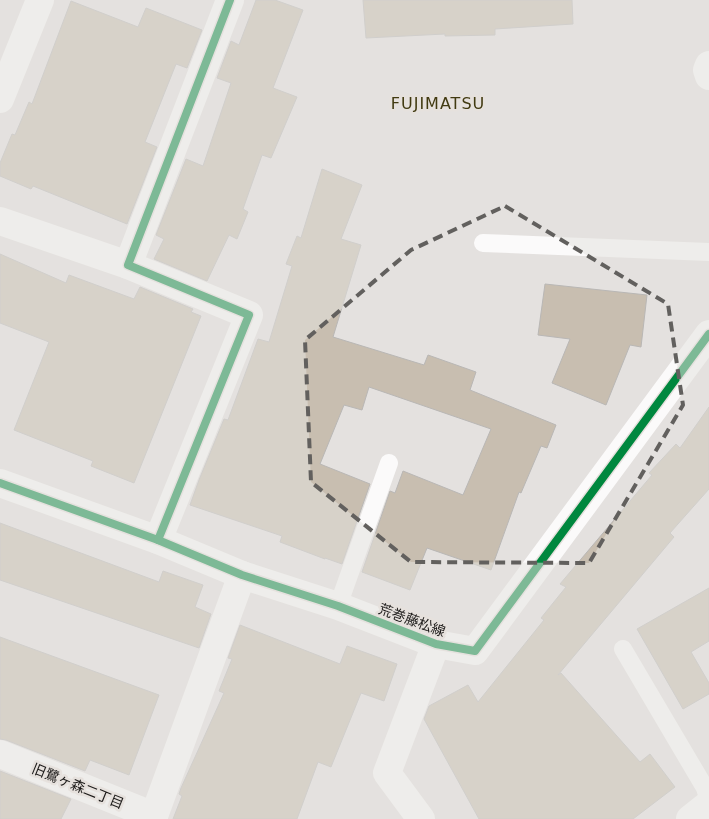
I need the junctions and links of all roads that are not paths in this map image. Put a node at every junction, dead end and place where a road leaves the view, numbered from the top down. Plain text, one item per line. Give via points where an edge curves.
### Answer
1 (40, 0) edge
2 (230, 0) edge
3 (709, 65) edge
4 (709, 76) edge
5 (0, 99) edge
6 (0, 220) edge
7 (483, 243) dead end
8 (709, 252) edge
9 (128, 264) junction
10 (709, 334) edge
11 (389, 463) dead end
12 (0, 483) edge
13 (158, 540) junction
14 (242, 574) junction
15 (338, 606) junction
16 (436, 644) junction
17 (623, 649) dead end
18 (0, 754) edge
19 (709, 803) edge
20 (154, 818) edge
21 (421, 819) edge
22 (690, 819) edge

1 - 5 street
2 - 9 street
3 - 4 street
6 - 9 street
7 - 8 lane
9 - 13 street via 249,316
10 - 16 street, 荒巻藤松線 via 476,651
11 - 15 lane
12 - 13 street, 荒巻藤松線
13 - 14 street, 荒巻藤松線
14 - 15 street, 荒巻藤松線
14 - 20 street
15 - 16 street, 荒巻藤松線
16 - 21 street via 387,773
17 - 19 lane via 705,788
18 - 20 street, 旧鷺ヶ森二丁目
19 - 22 street

